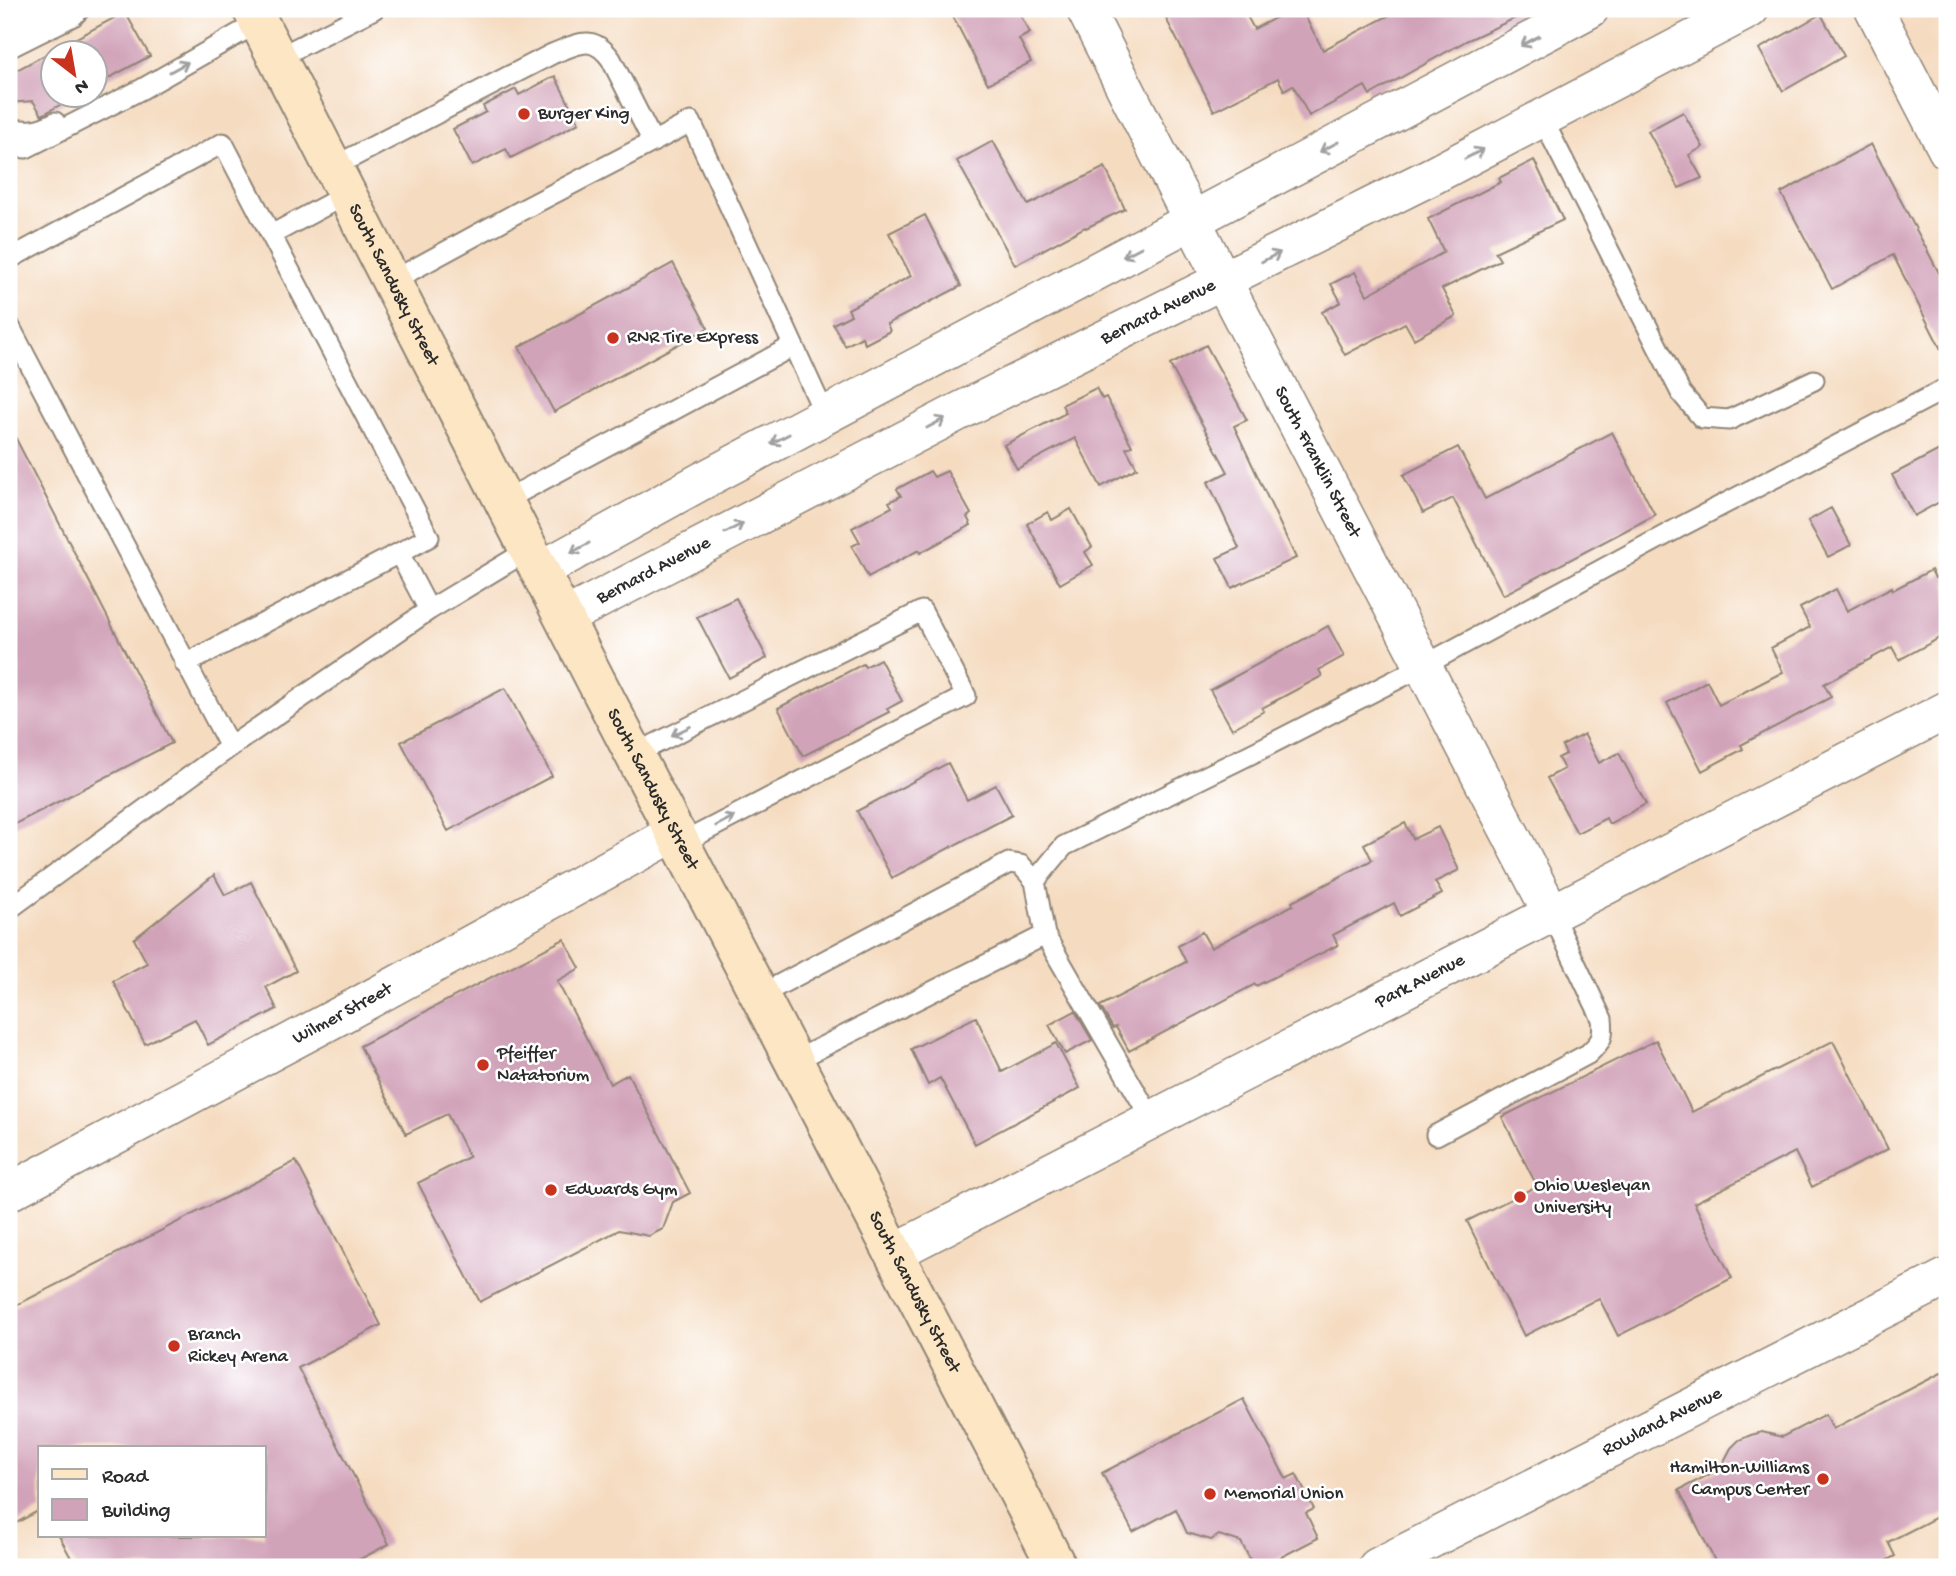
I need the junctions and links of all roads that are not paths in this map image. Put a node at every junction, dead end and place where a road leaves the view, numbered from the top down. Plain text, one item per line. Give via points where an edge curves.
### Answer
1 (54, 9) edge
2 (80, 9) edge
3 (374, 9) edge
4 (1085, 9) edge
5 (1590, 9) edge
6 (1750, 9) edge
7 (1874, 9) edge
8 (255, 16) edge
9 (9, 27) edge
10 (9, 48) edge
11 (277, 58) junction
12 (152, 82) junction
13 (1542, 118) junction
14 (9, 128) edge
15 (653, 142) junction
16 (9, 146) edge
17 (1947, 150) edge
18 (340, 181) junction
19 (1192, 219) junction
20 (271, 235) junction
21 (9, 259) edge
22 (392, 281) junction
23 (1223, 281) junction
24 (9, 325) edge
25 (793, 346) junction
26 (1814, 380) dead end
27 (1947, 388) edge
28 (825, 415) junction
29 (505, 500) junction
30 (399, 554) junction
31 (535, 559) junction
32 (429, 610) junction
33 (565, 617) junction
34 (185, 664) junction
35 (1423, 666) junction
36 (1947, 710) edge
37 (230, 747) junction
38 (635, 754) junction
39 (679, 838) junction
40 (1035, 881) junction
41 (9, 909) edge
42 (1552, 914) junction
43 (1045, 935) junction
44 (760, 995) junction
45 (794, 1061) junction
46 (1152, 1120) junction
47 (1436, 1135) dead end
48 (9, 1192) edge
49 (893, 1253) junction
50 (1947, 1277) edge
51 (1057, 1567) edge
52 (1377, 1567) edge

1 - 9 lane
2 - 10 lane
3 - 11 lane
4 - 19 street, South Franklin Street
5 -> 19 street
6 - 13 street, Bernard Avenue
7 - 17 street
8 - 11 street, South Sandusky Street
12 -> 8 lane
11 - 18 street, South Sandusky Street
12 - 14 lane via 123,84 48,126 26,131
12 - 16 lane via 26,148
23 -> 13 street, Bernard Avenue
13 - 26 lane via 1681,393 1702,418 1729,419
15 - 18 lane via 611,59 603,48 584,41 552,54
15 - 22 lane
15 - 25 lane via 691,122
18 - 20 lane
18 - 22 street, South Sandusky Street
19 - 23 street, South Franklin Street
19 -> 28 street
20 - 21 lane via 223,143
20 - 30 lane via 429,537
22 - 29 street, South Sandusky Street
33 -> 23 street, Bernard Avenue via 960,411
23 - 35 street, South Franklin Street
24 - 34 lane
25 - 28 lane
25 - 29 lane
27 - 35 lane
28 -> 31 street via 700,482
29 - 31 street, South Sandusky Street
30 - 32 lane
30 - 34 lane
31 - 32 lane
31 - 33 street, South Sandusky Street
32 - 37 lane
33 - 38 street, South Sandusky Street
34 - 37 lane
35 - 40 lane via 1064,846
35 - 42 street, South Franklin Street
36 - 42 street, Park Avenue
37 - 41 lane
38 - 39 street, South Sandusky Street
39 -> 38 lane via 768,798 966,696 922,611
39 - 44 street, South Sandusky Street
39 - 48 street, Wilmer Street
40 - 43 lane
40 - 44 lane via 1021,865 1009,863
42 - 46 street, Park Avenue
42 - 47 lane via 1602,1019 1600,1043 1588,1054
43 - 45 lane
43 - 46 lane
44 - 45 street, South Sandusky Street
45 - 49 street, South Sandusky Street
46 - 49 street, Park Avenue
49 - 51 street, South Sandusky Street
50 - 52 street, Rowland Avenue

